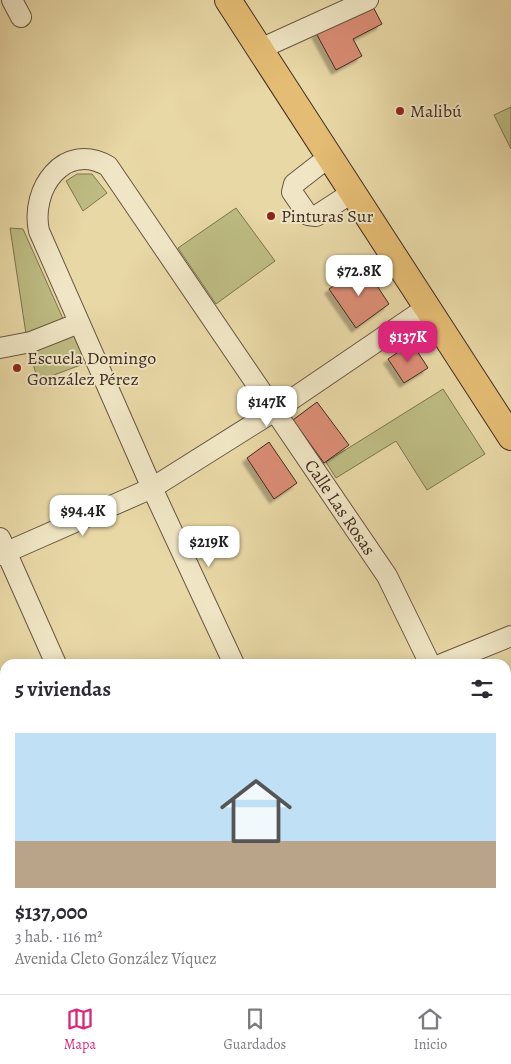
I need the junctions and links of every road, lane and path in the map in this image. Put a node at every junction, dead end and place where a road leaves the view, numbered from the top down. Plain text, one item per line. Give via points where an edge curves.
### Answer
1 (228, 0) edge
2 (368, 0) edge
3 (260, 50) junction
4 (330, 156) junction
5 (353, 192) junction
6 (426, 308) junction
7 (79, 323) junction
8 (0, 348) edge
9 (276, 410) junction
10 (511, 437) edge
11 (152, 488) junction
12 (2, 548) edge
13 (511, 636) edge
14 (54, 659) edge
15 (232, 659) edge
16 (428, 659) edge
17 (454, 659) edge

1 - 3 main road
2 - 3 street
3 - 4 main road
4 - 5 main road
4 - 5 street via 294,184 292,192 312,216
5 - 6 main road
6 - 9 street
6 - 10 main road
7 - 8 street via 31,342
7 - 9 street, Calle Las Rosas via 36,216 44,186 55,172 69,161 84,157 108,166
7 - 11 street
9 - 11 street
9 - 16 street, Calle Las Rosas via 387,576
11 - 12 street
11 - 15 street
12 - 14 street
13 - 17 street

